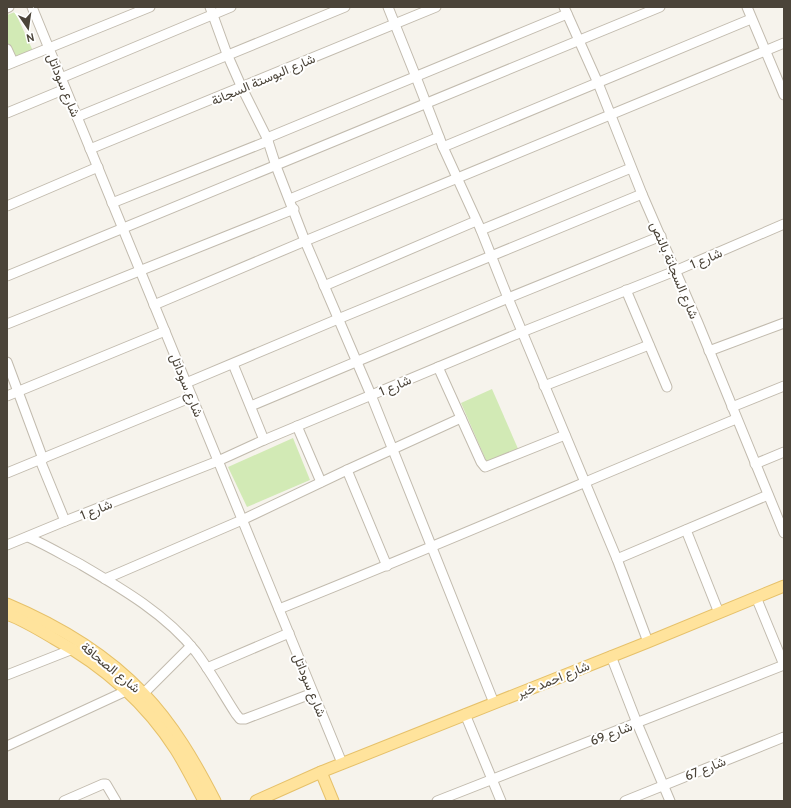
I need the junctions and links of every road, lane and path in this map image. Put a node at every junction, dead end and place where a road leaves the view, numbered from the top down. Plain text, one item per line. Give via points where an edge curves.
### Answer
1 (32, 7) edge
2 (150, 7) edge
3 (231, 7) edge
4 (345, 7) edge
5 (388, 7) edge
6 (436, 7) edge
7 (660, 7) edge
8 (747, 7) edge
9 (211, 11) edge
10 (566, 11) edge
11 (751, 19) junction
12 (395, 24) junction
13 (578, 40) junction
14 (784, 43) edge
15 (48, 48) junction
16 (7, 49) edge
17 (765, 51) junction
18 (227, 54) junction
19 (10, 63) edge
20 (416, 77) junction
21 (61, 78) junction
22 (598, 83) junction
23 (242, 88) junction
24 (66, 89) junction
25 (784, 95) edge
26 (426, 104) junction
27 (7, 113) edge
28 (610, 116) junction
29 (77, 117) junction
30 (439, 138) junction
31 (268, 139) junction
32 (443, 147) junction
33 (90, 150) junction
34 (276, 166) junction
35 (98, 167) junction
36 (631, 168) junction
37 (457, 179) junction
38 (642, 194) junction
39 (290, 199) junction
40 (112, 203) junction
41 (7, 206) edge
42 (294, 209) junction
43 (476, 221) junction
44 (784, 224) edge
45 (123, 229) junction
46 (481, 230) junction
47 (660, 236) junction
48 (305, 241) junction
49 (491, 256) junction
50 (140, 271) junction
51 (675, 271) junction
52 (7, 276) edge
53 (324, 286) junction
54 (626, 290) junction
55 (508, 298) junction
56 (154, 305) junction
57 (338, 319) junction
58 (784, 323) edge
59 (7, 324) edge
60 (165, 331) junction
61 (522, 332) junction
62 (650, 345) junction
63 (709, 351) junction
64 (356, 361) junction
65 (7, 362) edge
66 (233, 364) junction
67 (438, 367) junction
68 (186, 383) junction
69 (544, 386) junction
70 (784, 386) edge
71 (667, 387) dead end
72 (18, 392) junction
73 (371, 395) junction
74 (7, 396) edge
75 (192, 396) junction
76 (251, 406) junction
77 (732, 407) junction
78 (461, 418) junction
79 (736, 419) junction
80 (297, 426) junction
81 (565, 435) junction
82 (264, 440) junction
83 (392, 449) junction
84 (784, 452) edge
85 (41, 459) junction
86 (218, 461) junction
87 (755, 464) junction
88 (347, 470) junction
89 (7, 473) edge
90 (321, 482) junction
91 (585, 482) junction
92 (768, 495) junction
93 (242, 520) junction
94 (65, 521) junction
95 (686, 530) junction
96 (784, 533) edge
97 (28, 537) junction
98 (7, 545) edge
99 (432, 547) junction
100 (617, 559) junction
101 (387, 566) junction
102 (105, 579) junction
103 (784, 586) edge
104 (756, 598) junction
105 (7, 604) edge
106 (279, 609) junction
107 (719, 613) junction
108 (7, 614) edge
109 (289, 633) junction
110 (648, 642) junction
111 (190, 646) junction
112 (73, 649) junction
113 (611, 656) junction
114 (784, 665) edge
115 (208, 668) junction
116 (7, 675) edge
117 (126, 691) junction
118 (144, 693) junction
119 (313, 693) junction
120 (494, 703) junction
121 (465, 714) junction
122 (637, 723) junction
123 (784, 737) edge
124 (7, 746) edge
125 (342, 763) junction
126 (321, 772) junction
127 (492, 780) junction
128 (663, 785) junction
129 (64, 801) edge
130 (116, 801) edge
131 (204, 801) edge
132 (215, 801) edge
133 (256, 801) edge
134 (333, 801) edge
135 (438, 801) edge
136 (501, 801) edge
137 (625, 801) edge
138 (670, 801) edge

1 - 15 street, شارع سوداتل
2 - 15 street
3 - 9 street
4 - 18 street
5 - 12 street
6 - 12 street, شارع البوستة السجانة
7 - 13 street
8 - 11 street
9 - 18 street
9 - 21 street
10 - 13 street, شارع السجانة بالنص
10 - 20 street
11 - 17 street
11 - 22 street
12 - 20 street
12 - 23 street, شارع البوستة السجانة
13 - 22 street, شارع السجانة بالنص
13 - 26 street
14 - 17 street
15 - 19 street
15 - 21 street, شارع سوداتل
16 - 19 street
17 - 25 street
17 - 28 street
18 - 23 street
18 - 29 street
20 - 26 street
20 - 31 street
21 - 24 street, شارع سوداتل
22 - 28 street, شارع السجانة بالنص
22 - 32 street
23 - 31 street
23 - 33 street, شارع البوستة السجانة
24 - 27 street
24 - 29 street, شارع سوداتل
26 - 30 street
26 - 34 street
28 - 36 street, شارع السجانة بالنص
28 - 37 street
29 - 33 street, شارع سوداتل
30 - 32 street
30 - 39 street
31 - 34 street
31 - 40 street
32 - 37 street
33 - 35 street, شارع سوداتل
34 - 39 street
34 - 45 street
35 - 40 street, شارع سوداتل
35 - 41 street
36 - 38 street, شارع السجانة بالنص
36 - 46 street
37 - 43 street
37 - 48 street
38 - 47 street, شارع السجانة بالنص
38 - 49 street
39 - 42 street
40 - 45 street, شارع سوداتل
42 - 48 street
42 - 50 street
43 - 46 street
43 - 53 street
44 - 51 street, شارع 1
45 - 50 street, شارع سوداتل
45 - 52 street
46 - 49 street
47 - 51 street, شارع السجانة بالنص
47 - 55 street
48 - 53 street
48 - 56 street
49 - 55 street
49 - 57 street
50 - 56 street, شارع سوداتل
50 - 59 street
51 - 54 street, شارع 1
51 - 63 street, شارع السجانة بالنص
53 - 57 street
54 - 61 street, شارع 1
54 - 62 street
55 - 61 street
55 - 64 street
56 - 60 street, شارع سوداتل
57 - 64 street
57 - 66 street
58 - 63 street
60 - 68 street, شارع سوداتل
60 - 72 street
61 - 67 street, شارع 1
61 - 69 street
62 - 69 street
62 - 71 street
63 - 77 street, شارع السجانة بالنص
64 - 73 street
64 - 76 street
65 - 72 street
66 - 68 street
66 - 76 street
67 - 73 street, شارع 1
67 - 78 street
68 - 75 street, شارع سوداتل
69 - 81 street
70 - 77 street
72 - 74 street
72 - 85 street
73 - 80 street, شارع 1
73 - 83 street
75 - 85 street
75 - 86 street, شارع سوداتل
76 - 82 street
77 - 79 street, شارع السجانة بالنص
78 - 81 street via 485,467
78 - 83 street
79 - 87 street, شارع السجانة بالنص
79 - 91 street
80 - 82 street, شارع 1
80 - 90 street
81 - 91 street
82 - 86 street, شارع 1
83 - 88 street
83 - 99 street
84 - 87 street
85 - 89 street
85 - 94 street
86 - 93 street, شارع سوداتل
86 - 94 street, شارع 1
87 - 92 street, شارع السجانة بالنص
88 - 90 street
88 - 101 street
90 - 93 street
91 - 99 street
91 - 100 street
92 - 95 street
92 - 96 street, شارع السجانة بالنص
93 - 102 street
93 - 106 street, شارع سوداتل
94 - 97 street, شارع 1
95 - 100 street
95 - 107 street
97 - 98 street, شارع 1
97 - 102 street
99 - 101 street
99 - 120 street
100 - 110 street
101 - 106 street
102 - 111 street via 156,613
103 - 104 main road, شارع احمد خير
104 - 107 main road, شارع احمد خير
104 - 114 street
105 - 118 main road, شارع الصحافة via 63,631 95,652
106 - 109 street, شارع سوداتل
107 - 110 main road, شارع احمد خير
108 - 112 main road, شارع الصحافة via 21,619
109 - 115 street
109 - 119 street, شارع سوداتل
110 - 113 main road, شارع احمد خير
111 - 115 street
111 - 118 street
112 - 116 street
112 - 117 main road, شارع الصحافة
113 - 120 main road, شارع احمد خير
113 - 122 street
114 - 122 street, شارع 69
115 - 119 street via 240,719
117 - 124 street
117 - 131 main road, شارع الصحافة via 155,721 175,749
118 - 132 main road, شارع الصحافة via 183,744
119 - 125 street, شارع سوداتل
120 - 121 main road, شارع احمد خير
121 - 125 main road, شارع احمد خير
121 - 127 street
122 - 127 street, شارع 69
122 - 128 street
123 - 128 street, شارع 67
125 - 126 main road, شارع احمد خير
126 - 133 main road, شارع احمد خير
126 - 134 main road
127 - 135 street, شارع 69
127 - 136 street
128 - 137 street, شارع 67
128 - 138 street
129 - 130 street via 106,784

